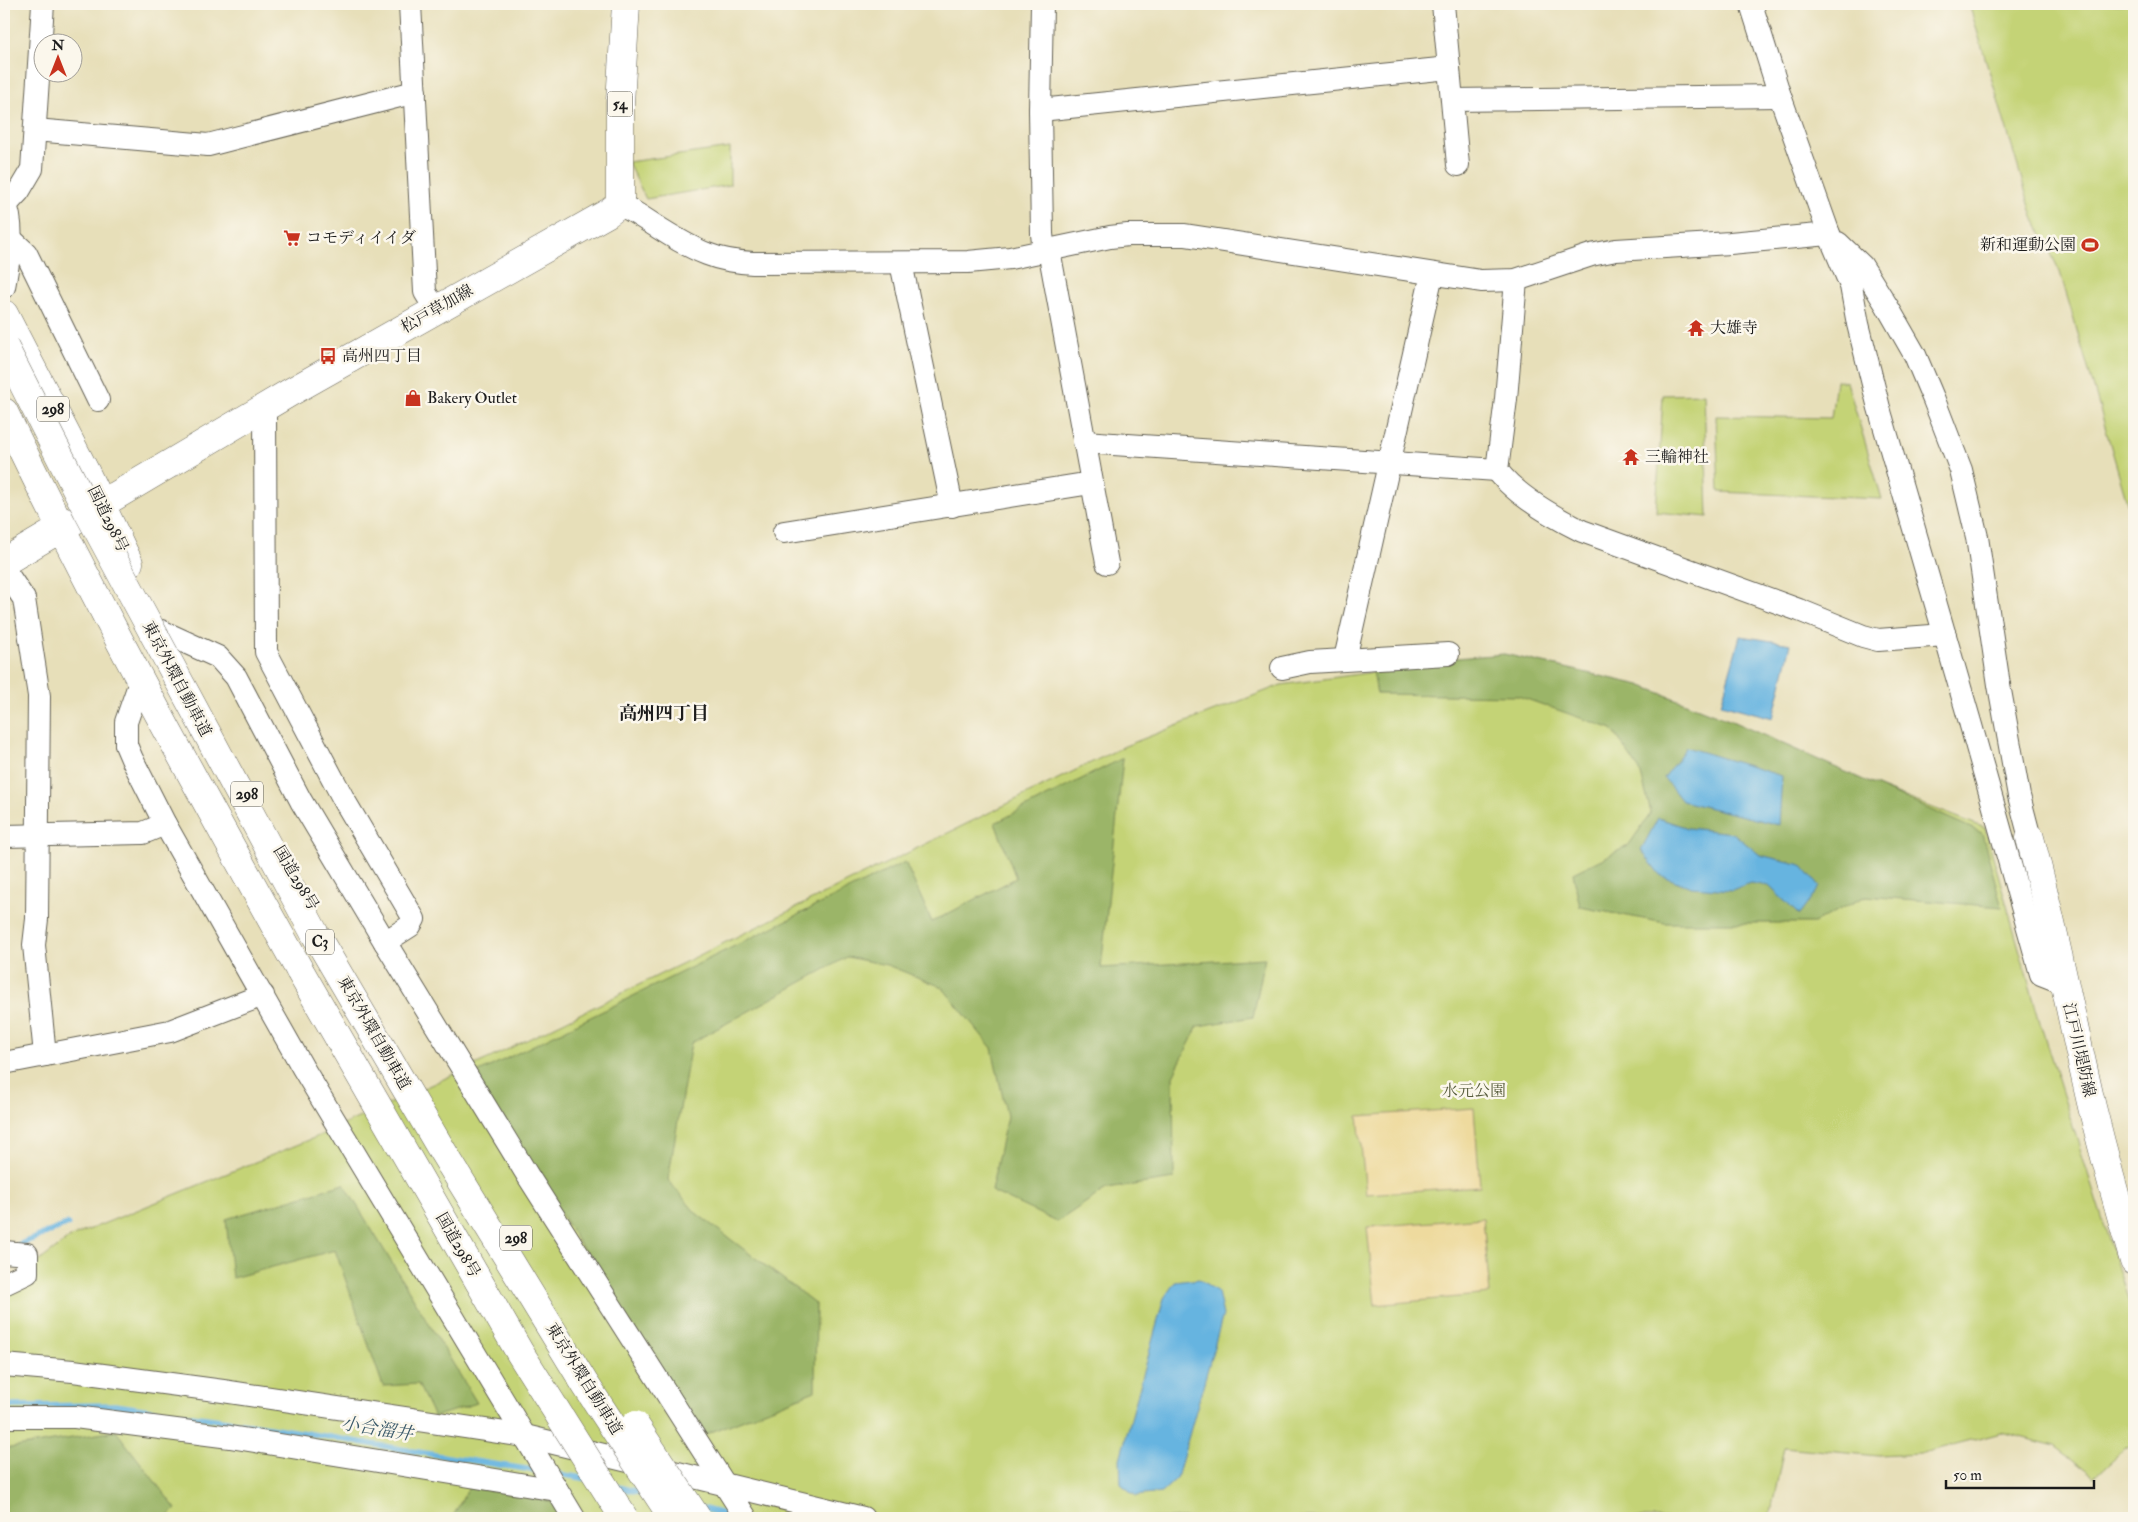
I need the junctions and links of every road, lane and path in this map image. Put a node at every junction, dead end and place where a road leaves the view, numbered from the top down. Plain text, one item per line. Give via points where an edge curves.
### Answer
1 (43, 4) edge
2 (410, 4) edge
3 (626, 4) edge
4 (1042, 4) edge
5 (1443, 4) edge
6 (1751, 4) edge
7 (1449, 68) junction
8 (415, 92) junction
9 (1780, 96) junction
10 (1453, 100) junction
11 (1040, 110) junction
12 (35, 130) junction
13 (1458, 164) dead end
14 (5, 202) edge
15 (620, 204) junction
16 (1829, 234) junction
17 (12, 240) junction
18 (1047, 250) junction
19 (901, 263) junction
20 (1432, 274) junction
21 (1516, 280) junction
22 (4, 287) edge
23 (436, 310) junction
24 (4, 314) edge
25 (4, 346) edge
26 (4, 380) edge
27 (98, 400) dead end
28 (265, 407) junction
29 (4, 412) edge
30 (12, 437) edge
31 (1084, 442) junction
32 (1389, 462) junction
33 (1497, 470) junction
34 (1091, 483) junction
35 (101, 504) junction
36 (952, 506) junction
37 (60, 528) junction
38 (784, 532) dead end
39 (4, 562) edge
40 (1107, 563) dead end
41 (4, 569) edge
42 (162, 631) junction
43 (1945, 635) junction
44 (1448, 654) dead end
45 (1345, 659) junction
46 (1282, 668) dead end
47 (140, 682) junction
48 (166, 824) junction
49 (4, 836) edge
50 (37, 836) junction
51 (2030, 838) joint
52 (385, 942) junction
53 (2064, 983) junction
54 (263, 995) junction
55 (45, 1055) junction
56 (4, 1063) edge
57 (4, 1252) edge
58 (2134, 1260) edge
59 (4, 1284) edge
60 (4, 1366) edge
61 (4, 1417) edge
62 (525, 1436) junction
63 (724, 1484) junction
64 (555, 1488) junction
65 (742, 1512) edge
66 (574, 1518) edge
67 (624, 1518) edge
68 (654, 1518) edge
69 (673, 1518) edge
70 (697, 1518) edge
71 (863, 1518) edge

1 - 12 street
2 - 8 street
3 - 15 main road, 54 via 620,103
4 - 11 street
5 - 7 street
6 - 9 street
7 - 10 street
7 - 11 street
8 - 12 street via 208,145
8 - 23 street via 425,292
9 - 10 street
9 - 16 street
10 - 13 street
11 - 18 street via 1042,234
12 - 14 street via 32,169 19,191
14 - 17 street
15 - 19 street via 680,241 728,260 753,263
15 - 23 main road, 松戸草加線
16 - 21 street via 1616,250
16 - 43 street via 1851,286 1879,408
16 - 51 street via 1862,266 1892,314 1919,364 1961,470 1977,537 1999,685
17 - 22 street
17 - 27 street via 26,253
18 - 19 street via 968,262
18 - 20 street via 1128,235 1184,235
18 - 31 street
19 - 36 street
20 - 21 street via 1481,281
20 - 32 street
21 - 33 street
23 - 28 main road, 松戸草加線
24 - 35 main road, 国道298号 / 298
25 - 69 main road, 東京外環自動車道 / C3, bridge via 87,510 315,934 580,1376
26 - 68 main road, 東京外環自動車道 / C3 via 76,530 292,920 561,1373
28 - 35 main road, 松戸草加線
28 - 52 street via 266,652 344,800 414,919 410,926
29 - 30 main road, 国道298号 / 298
30 - 37 main road, 国道298号 / 298
31 - 32 street
31 - 34 street
32 - 33 street
32 - 45 street
33 - 43 street via 1505,481 1542,508 1582,531 1863,636 1878,640
34 - 36 street
34 - 40 street
35 - 37 main road, 松戸草加線
35 - 42 main road, 国道298号 / 298
36 - 38 street
37 - 39 main road, 松戸草加線
37 - 47 main road, 国道298号 / 298
41 - 50 street via 24,599 39,696
42 - 52 street via 218,657 236,677 301,801
42 - 70 main road, 国道298号 / 298, bridge via 257,815 433,1107 616,1397
43 - 53 street via 2040,974
44 - 45 street
45 - 46 street
47 - 48 street via 126,722 126,745
47 - 67 main road, 国道298号 / 298, bridge via 300,971 520,1353
48 - 50 street via 143,833
48 - 54 street
49 - 50 street
50 - 55 street via 34,945
51 - 53 main road, 江戸川堤防線
52 - 63 street via 528,1176
53 - 58 main road, 江戸川堤防線 via 2110,1176
54 - 55 street via 170,1031
54 - 62 street via 303,1068
55 - 56 street
57 - 59 street via 27,1254 27,1273
60 - 62 street via 73,1371 223,1391
61 - 64 street via 75,1418 230,1437
62 - 63 street
62 - 64 street
63 - 65 street
63 - 71 street
64 - 66 street

